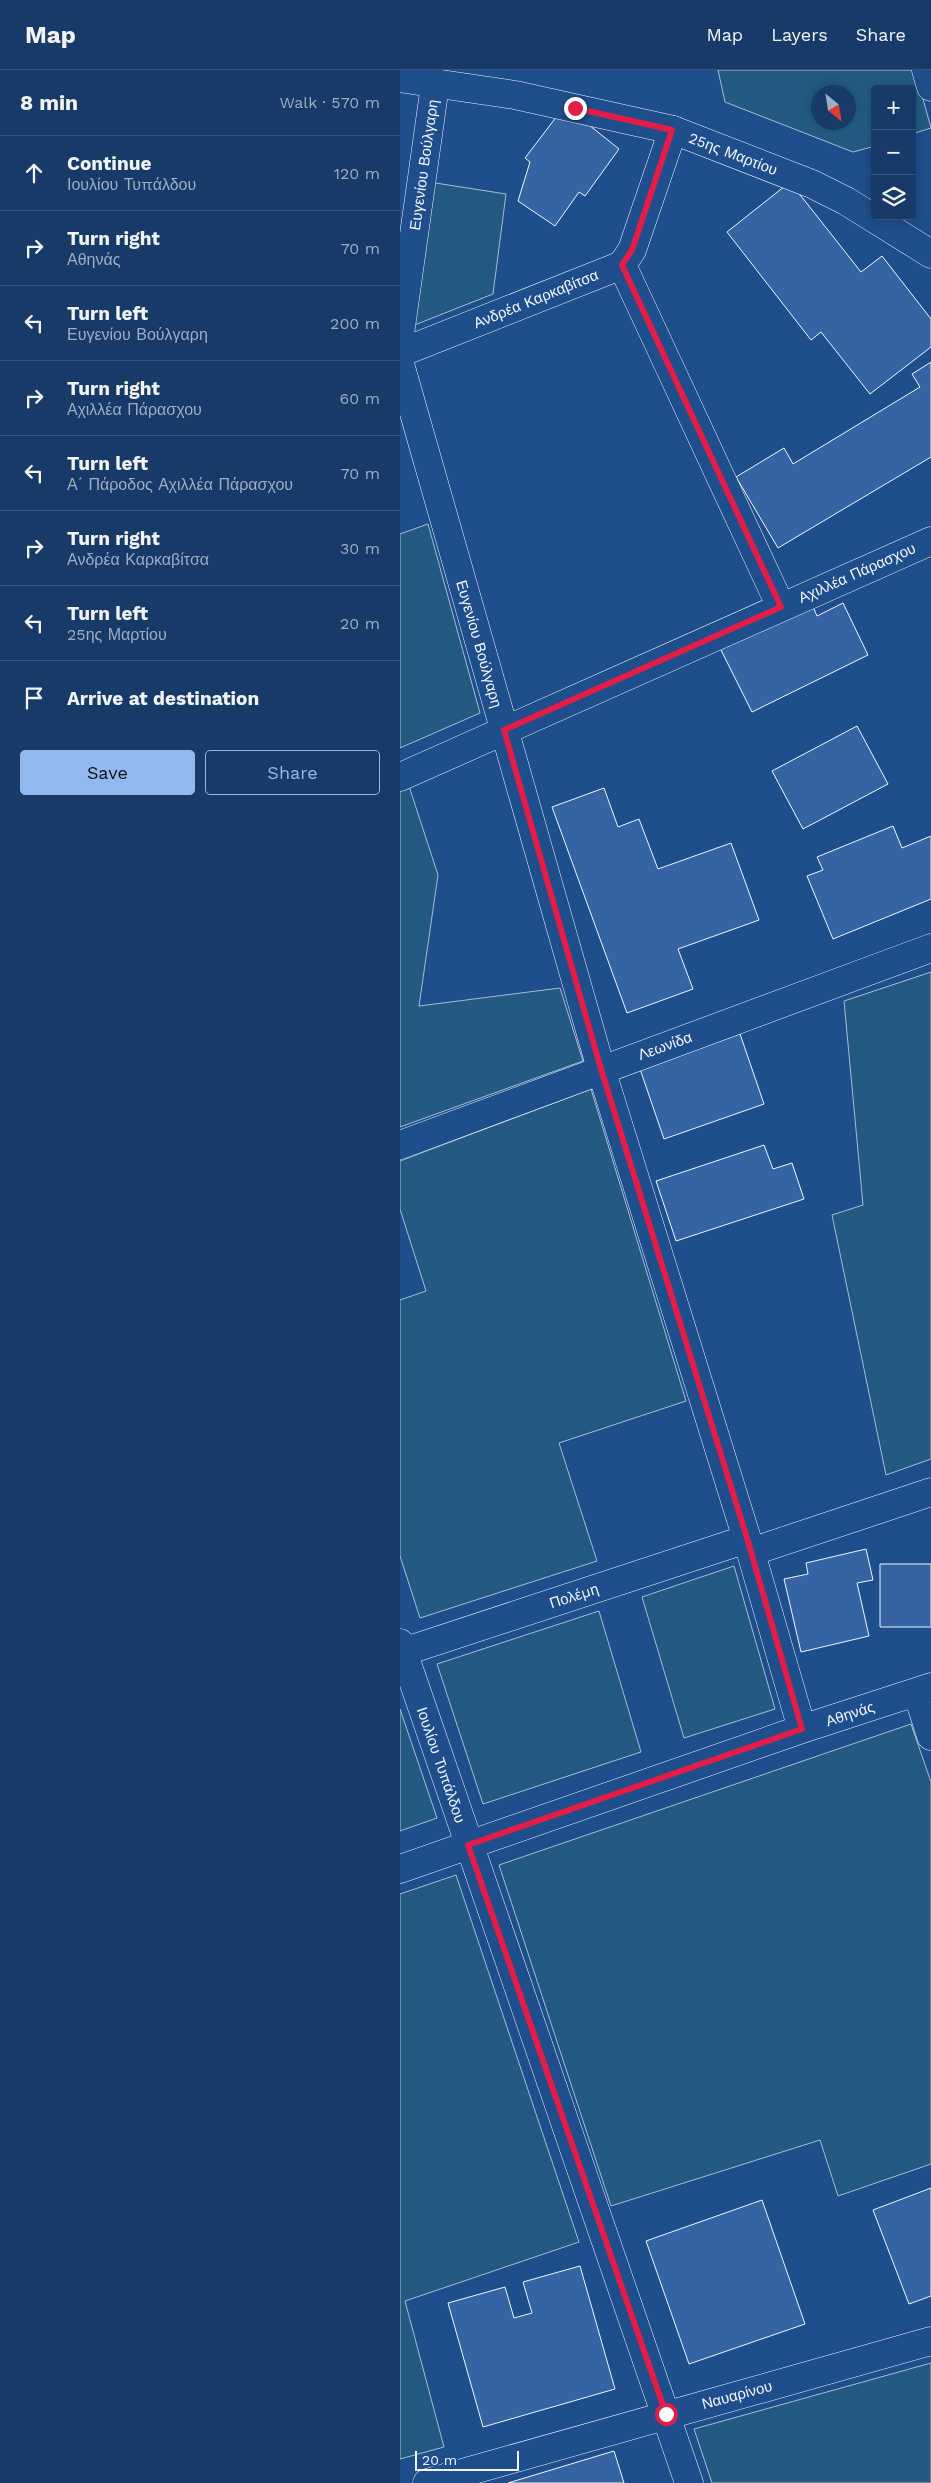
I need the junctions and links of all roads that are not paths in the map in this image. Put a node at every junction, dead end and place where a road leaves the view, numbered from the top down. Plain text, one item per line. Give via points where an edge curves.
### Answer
1 (926, 70) edge
2 (417, 79) edge
3 (931, 86) edge
4 (672, 130) junction
5 (931, 254) edge
6 (622, 265) junction
7 (400, 334) edge
8 (400, 353) edge
9 (400, 364) edge
10 (931, 541) edge
11 (781, 607) junction
12 (504, 730) junction
13 (400, 777) edge
14 (931, 948) edge
15 (601, 1069) junction
16 (400, 1145) edge
17 (931, 1492) edge
18 (749, 1545) junction
19 (401, 1649) edge
20 (924, 1690) edge
21 (802, 1729) junction
22 (931, 1736) edge
23 (468, 1845) junction
24 (400, 1869) edge
25 (931, 2341) edge
26 (666, 2414) junction
27 (427, 2483) edge
28 (689, 2483) edge

1 - 3 street
2 - 4 street, 25ης Μαρτίου via 515,95
2 - 7 street, Ευγενίου Βούλγαρη
4 - 5 street, 25ης Μαρτίου via 812,184 846,201
4 - 6 street via 632,250
6 - 8 street, Ανδρέα Καρκαβίτσα
6 - 11 street
9 - 12 street, Ευγενίου Βούλγαρη
10 - 11 street, Αχιλλέα Πάρασχου
11 - 12 street, Αχιλλέα Πάρασχου
12 - 13 street, Αχιλλέα Πάρασχου
12 - 15 street, Ευγενίου Βούλγαρη
14 - 15 street, Λεωνίδα
15 - 16 street, Λεωνίδα
15 - 18 street, Ευγενίου Βούλγαρη
17 - 18 street, Πολέμη
18 - 19 street, Πολέμη
18 - 21 street, Ευγενίου Βούλγαρη
19 - 23 street, Ιουλίου Τυπάλδου
20 - 21 street, Αθηνάς
20 - 22 street
21 - 23 street, Αθηνάς
23 - 24 street, Αθηνάς
23 - 26 street, Ιουλίου Τυπάλδου
25 - 26 street, Ναυαρίνου
26 - 27 street, Ναυαρίνου
26 - 28 street, Ιουλίου Τυπάλδου

